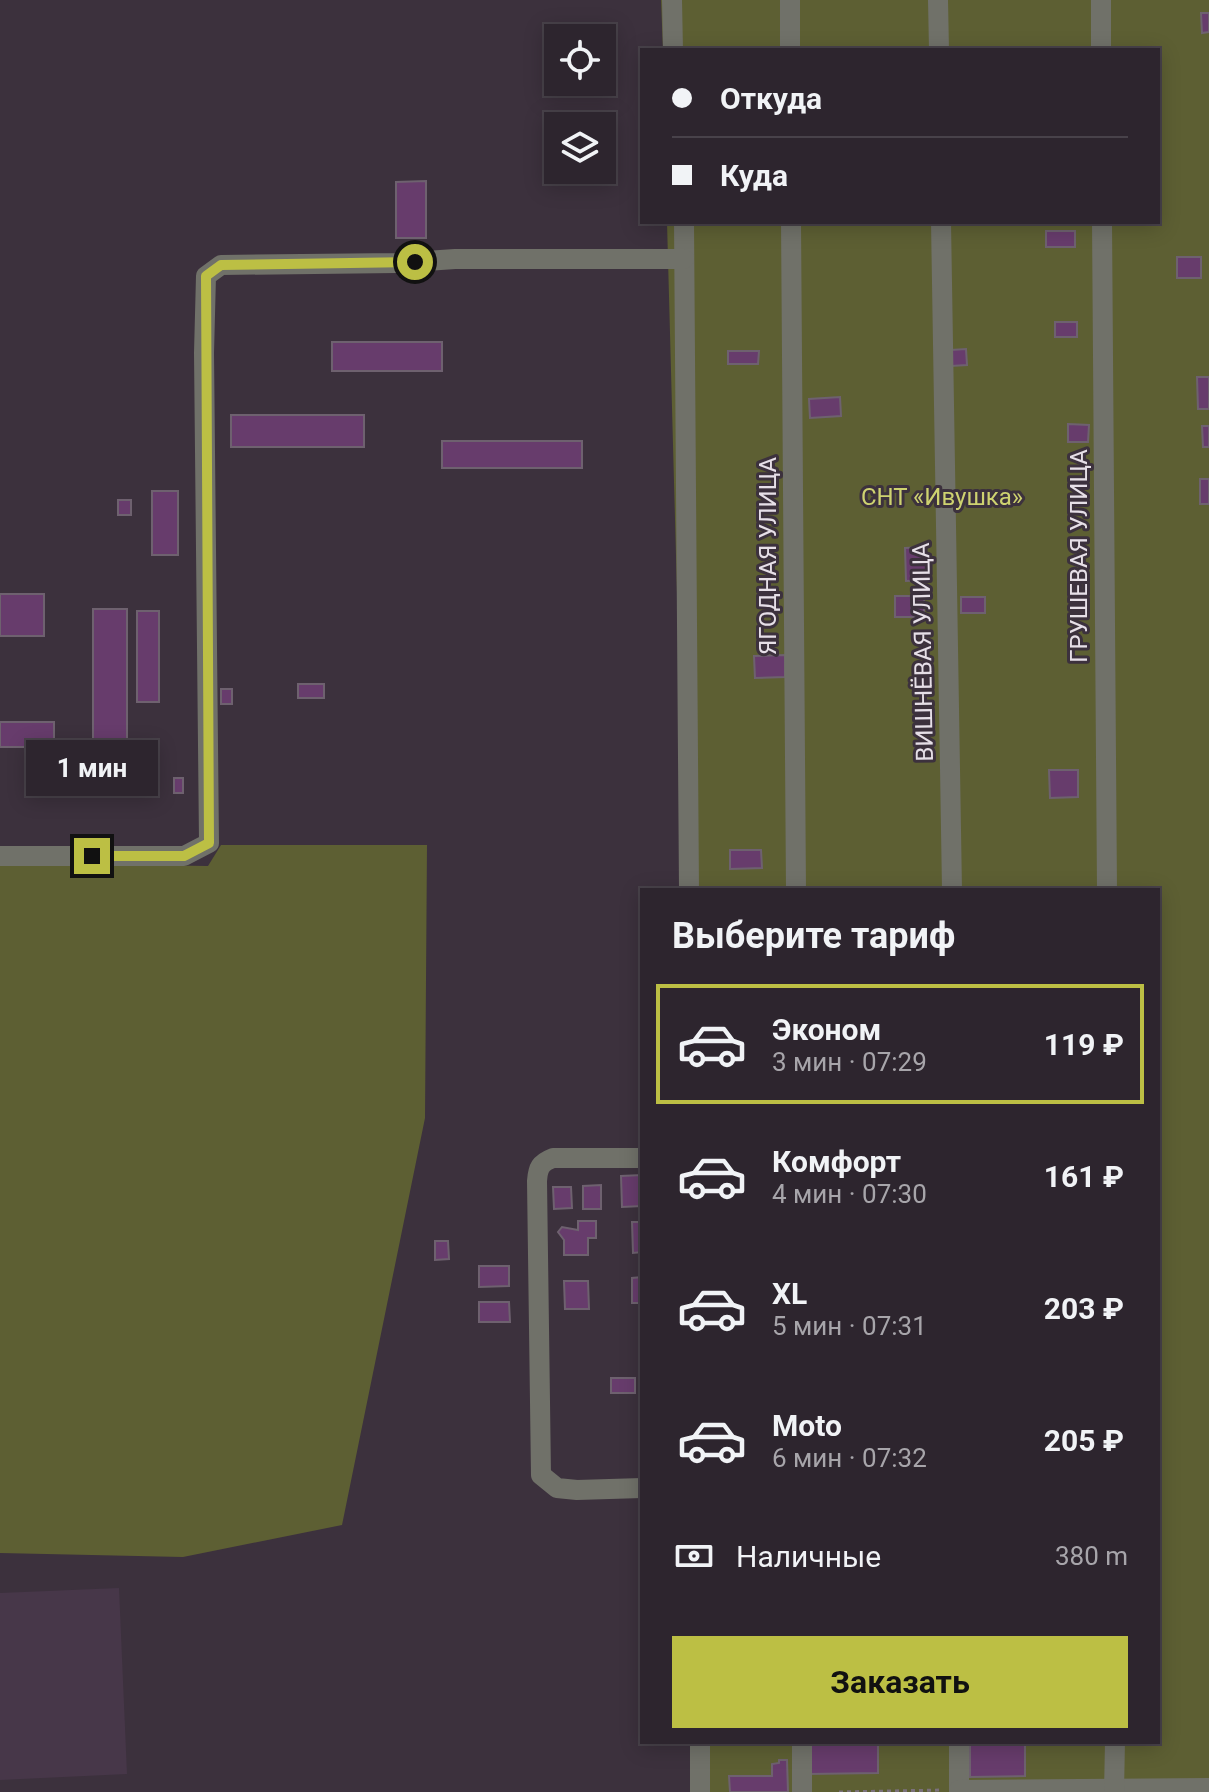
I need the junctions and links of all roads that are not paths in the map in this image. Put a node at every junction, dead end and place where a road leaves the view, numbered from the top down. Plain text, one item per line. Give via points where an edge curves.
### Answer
1 (672, 0) edge
2 (790, 0) edge
3 (938, 0) edge
4 (1101, 0) edge
5 (673, 48) edge
6 (790, 48) edge
7 (939, 48) edge
8 (1101, 48) edge
9 (684, 224) edge
10 (791, 224) edge
11 (941, 224) edge
12 (1102, 224) edge
13 (684, 259) junction
14 (0, 856) edge
15 (689, 888) edge
16 (796, 888) edge
17 (952, 888) edge
18 (1107, 888) edge
19 (640, 1158) edge
20 (640, 1488) edge
21 (700, 1744) edge
22 (802, 1744) edge
23 (959, 1744) edge
24 (1115, 1744) edge
25 (1209, 1788) edge
26 (1115, 1790) edge
27 (959, 1791) edge
28 (700, 1792) edge
29 (802, 1792) edge

1 - 5 street
2 - 6 street
3 - 7 street
4 - 8 street
9 - 13 street
10 - 16 street, ЯГОДНАЯ УЛИЦА
11 - 17 street, ВИШНЁВАЯ УЛИЦА
12 - 18 street, ГРУШЕВАЯ УЛИЦА
13 - 14 street via 455,259 221,265 211,270 206,276 204,353 209,843 184,856
13 - 15 street
19 - 20 street via 553,1158 538,1169 537,1181 541,1475 557,1488
21 - 28 street
22 - 29 street
23 - 27 street
24 - 26 street
25 - 26 street
26 - 27 street

